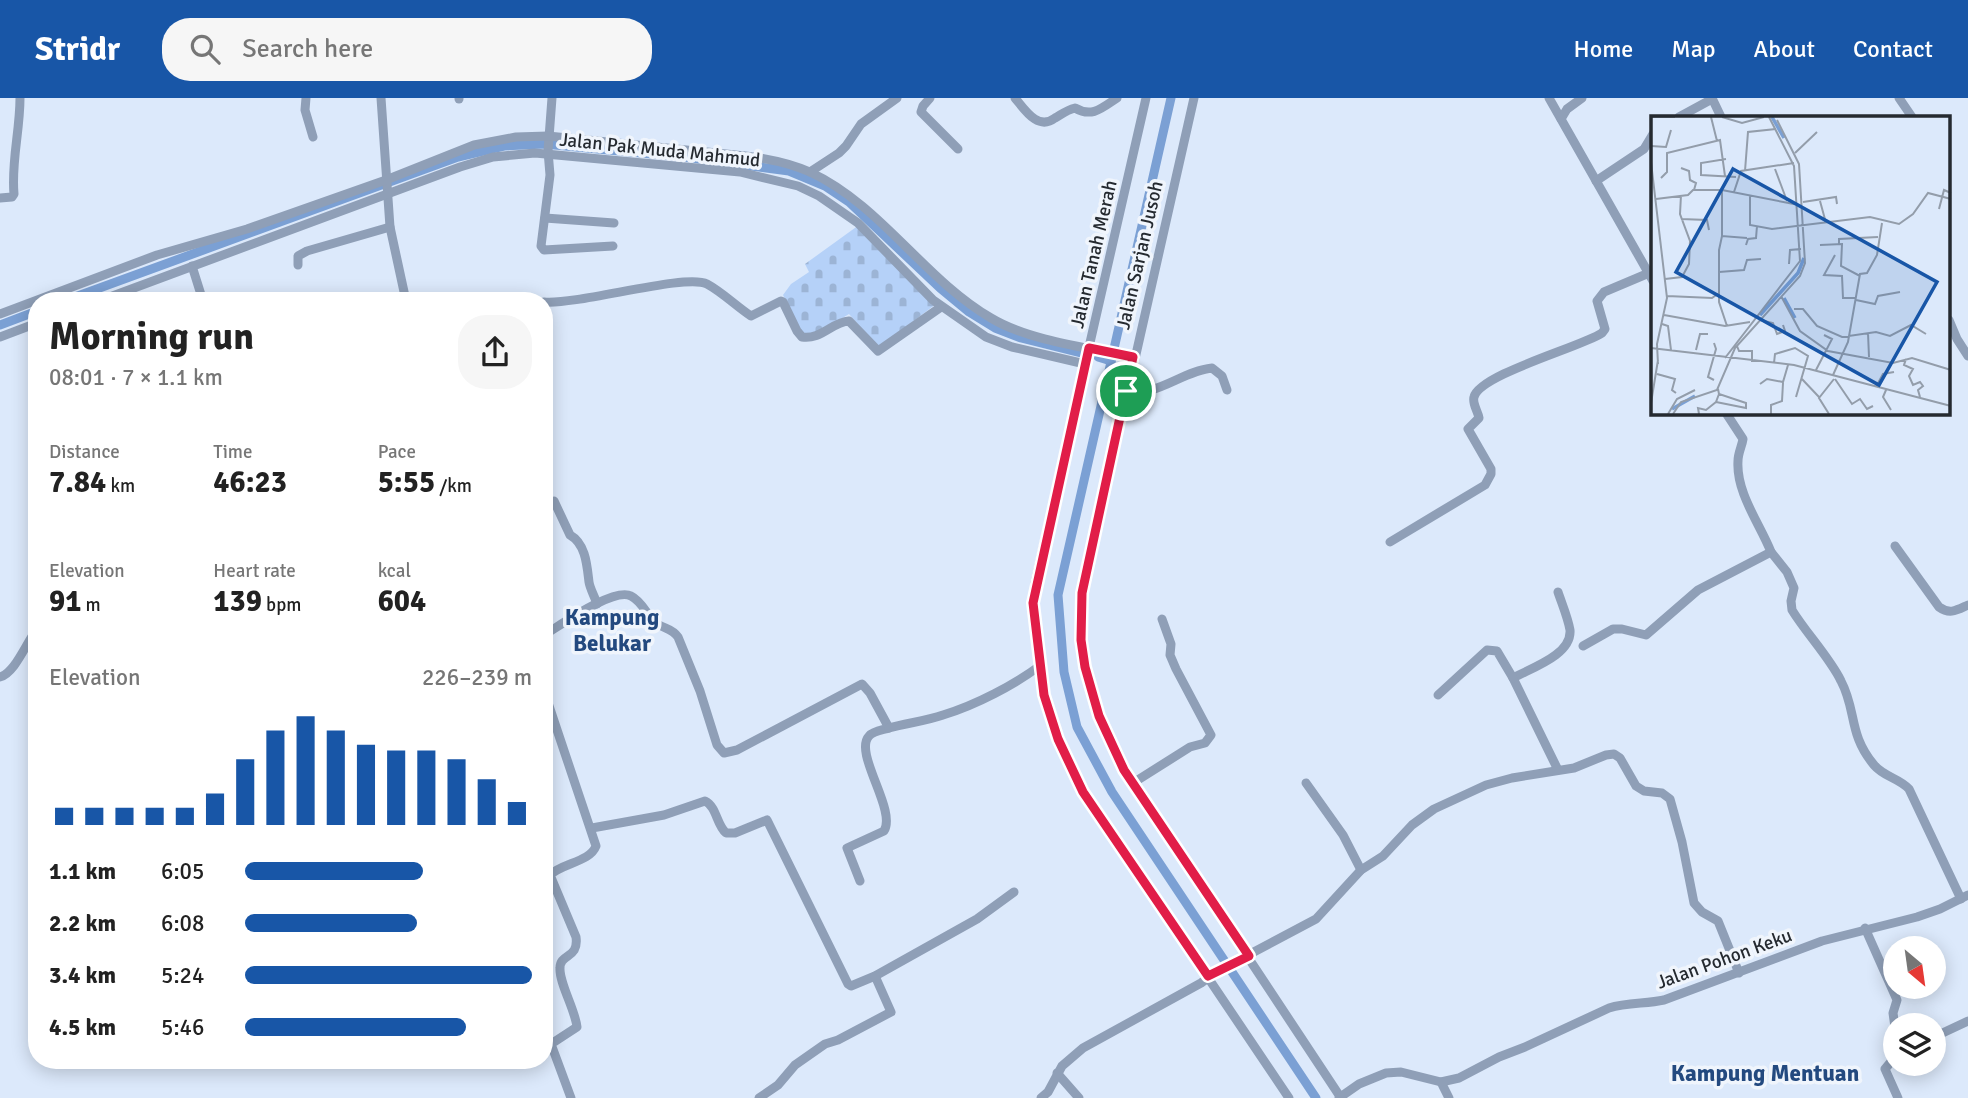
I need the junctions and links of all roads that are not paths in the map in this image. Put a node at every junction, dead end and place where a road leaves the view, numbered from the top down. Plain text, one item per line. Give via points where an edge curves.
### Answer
1 (20, 98) edge
2 (306, 98) edge
3 (382, 98) edge
4 (552, 98) edge
5 (897, 98) edge
6 (930, 98) edge
7 (1015, 98) edge
8 (1117, 98) edge
9 (1146, 98) edge
10 (1194, 98) edge
11 (1549, 98) edge
12 (1582, 98) edge
13 (1712, 98) edge
14 (1899, 98) edge
15 (1681, 116) edge
16 (1721, 116) edge
17 (1911, 116) edge
18 (1561, 119) junction
19 (313, 137) dead end
20 (1651, 137) edge
21 (548, 138) junction
22 (958, 149) dead end
23 (548, 153) junction
24 (810, 172) junction
25 (1596, 181) junction
26 (387, 187) junction
27 (0, 198) edge
28 (545, 218) junction
29 (614, 223) dead end
30 (390, 227) junction
31 (613, 246) dead end
32 (908, 261) junction
33 (298, 265) dead end
34 (192, 266) junction
35 (1651, 277) edge
36 (57, 292) edge
37 (124, 292) edge
38 (200, 292) edge
39 (404, 292) edge
40 (553, 301) edge
41 (28, 302) edge
42 (941, 307) junction
43 (1, 312) edge
44 (1951, 325) edge
45 (28, 326) edge
46 (0, 337) edge
47 (1089, 348) junction
48 (1129, 356) junction
49 (1968, 356) edge
50 (1085, 364) junction
51 (1227, 390) dead end
52 (1126, 391) junction
53 (1727, 415) edge
54 (554, 501) dead end
55 (1390, 542) dead end
56 (1895, 546) dead end
57 (1771, 552) junction
58 (1558, 592) dead end
59 (597, 604) junction
60 (1968, 605) edge
61 (1162, 619) dead end
62 (553, 630) edge
63 (28, 640) edge
64 (1584, 646) dead end
65 (1041, 665) junction
66 (0, 677) edge
67 (1513, 678) junction
68 (1438, 695) dead end
69 (553, 717) edge
70 (890, 728) junction
71 (1558, 771) junction
72 (1133, 783) junction
73 (1306, 783) dead end
74 (592, 828) junction
75 (1361, 870) junction
76 (553, 873) edge
77 (860, 881) dead end
78 (553, 882) edge
79 (1014, 892) dead end
80 (1964, 897) edge
81 (1865, 928) junction
82 (1249, 956) junction
83 (1212, 974) junction
84 (1739, 974) junction
85 (875, 976) junction
86 (1893, 1013) edge
87 (1968, 1021) edge
88 (1946, 1031) edge
89 (553, 1043) edge
90 (553, 1049) edge
91 (1057, 1073) junction
92 (1888, 1076) edge
93 (1441, 1082) junction
94 (571, 1098) edge
95 (759, 1098) edge
96 (1041, 1098) edge
97 (1079, 1098) edge
98 (1289, 1098) edge
99 (1340, 1098) edge
100 (1449, 1098) edge
101 (1898, 1098) edge

1 - 27 street via 14,194
2 - 19 street
3 - 26 street
4 - 21 street
5 - 24 street via 861,124 838,153
6 - 22 street via 921,112
7 - 8 street via 1028,114 1046,123 1075,108 1093,113
9 - 47 street, Jalan Tanah Merah
10 - 48 street, Jalan Sarjan Jusoh
11 - 18 street
12 - 18 street
13 - 15 street
13 - 16 street
14 - 17 street
18 - 25 street
20 - 25 street via 1644,149
21 - 23 street
21 - 24 street via 767,159
21 - 26 street via 491,140 452,153
23 - 26 street, Jalan Pak Muda Mahmud via 493,157
23 - 28 street
23 - 32 street, Jalan Pak Muda Mahmud via 740,172 798,186 819,196
24 - 32 street via 851,198
25 - 35 street
26 - 30 street
26 - 34 street
26 - 36 street via 157,256
28 - 29 street
28 - 31 street via 544,250
30 - 33 street via 307,251 298,257
30 - 39 street
32 - 42 street, Jalan Pak Muda Mahmud
32 - 47 street via 993,320
34 - 37 street
34 - 38 street
35 - 55 street via 1599,296 1602,333 1525,364 1475,393 1479,418 1468,429 1491,469 1489,479
40 - 42 street via 705,282 751,316 783,302 797,331 807,339 849,321 878,351
41 - 43 street
42 - 50 street, Jalan Pak Muda Mahmud via 986,337
44 - 49 street
45 - 46 street
47 - 48 street
47 - 50 street, Jalan Tanah Merah
48 - 52 street, Jalan Sarjan Jusoh
50 - 65 street, Jalan Tanah Merah via 1035,583 1034,622
51 - 52 street via 1222,376 1212,368 1144,393
52 - 72 street, Jalan Sarjan Jusoh via 1080,618 1091,692
53 - 57 street via 1742,439 1739,475
54 - 59 street via 584,553
56 - 60 street via 1939,607 1954,612
57 - 64 street via 1698,590 1646,635 1613,629
57 - 80 street via 1794,588 1791,610 1841,680 1862,749 1881,773 1909,789
58 - 67 street via 1570,640 1564,649
59 - 62 street
59 - 70 street via 629,594 658,624 674,631 724,753 862,684
61 - 72 street via 1176,669 1212,735
63 - 66 street via 14,667
65 - 70 street via 959,709
65 - 83 street, Jalan Tanah Merah via 1050,718 1083,792
67 - 68 street via 1497,651 1488,650
67 - 71 street
69 - 74 street
70 - 77 street via 867,738 874,780 888,819 884,831 847,848
71 - 75 street via 1486,785 1444,804 1424,815 1383,856
71 - 84 street via 1614,754 1636,786 1667,794 1694,903 1717,921
72 - 82 street, Jalan Sarjan Jusoh
73 - 75 street
74 - 76 street via 595,851
74 - 85 street via 664,815 705,801 726,833 767,820 848,984
75 - 82 street via 1316,919
78 - 89 street via 578,945 559,969 577,1027
79 - 85 street via 978,919
80 - 81 street, Jalan Pohon Keku via 1917,916
81 - 84 street, Jalan Pohon Keku
81 - 86 street via 1897,1000
82 - 83 street
82 - 99 street, Jalan Sarjan Jusoh
83 - 91 street via 1083,1048
83 - 98 street, Jalan Tanah Merah
84 - 93 street, Jalan Pohon Keku via 1664,1000 1609,1008 1459,1078
85 - 95 street via 891,1012 825,1044
87 - 88 street
90 - 94 street
91 - 96 street
91 - 97 street
92 - 101 street
93 - 99 street via 1386,1073
93 - 100 street

